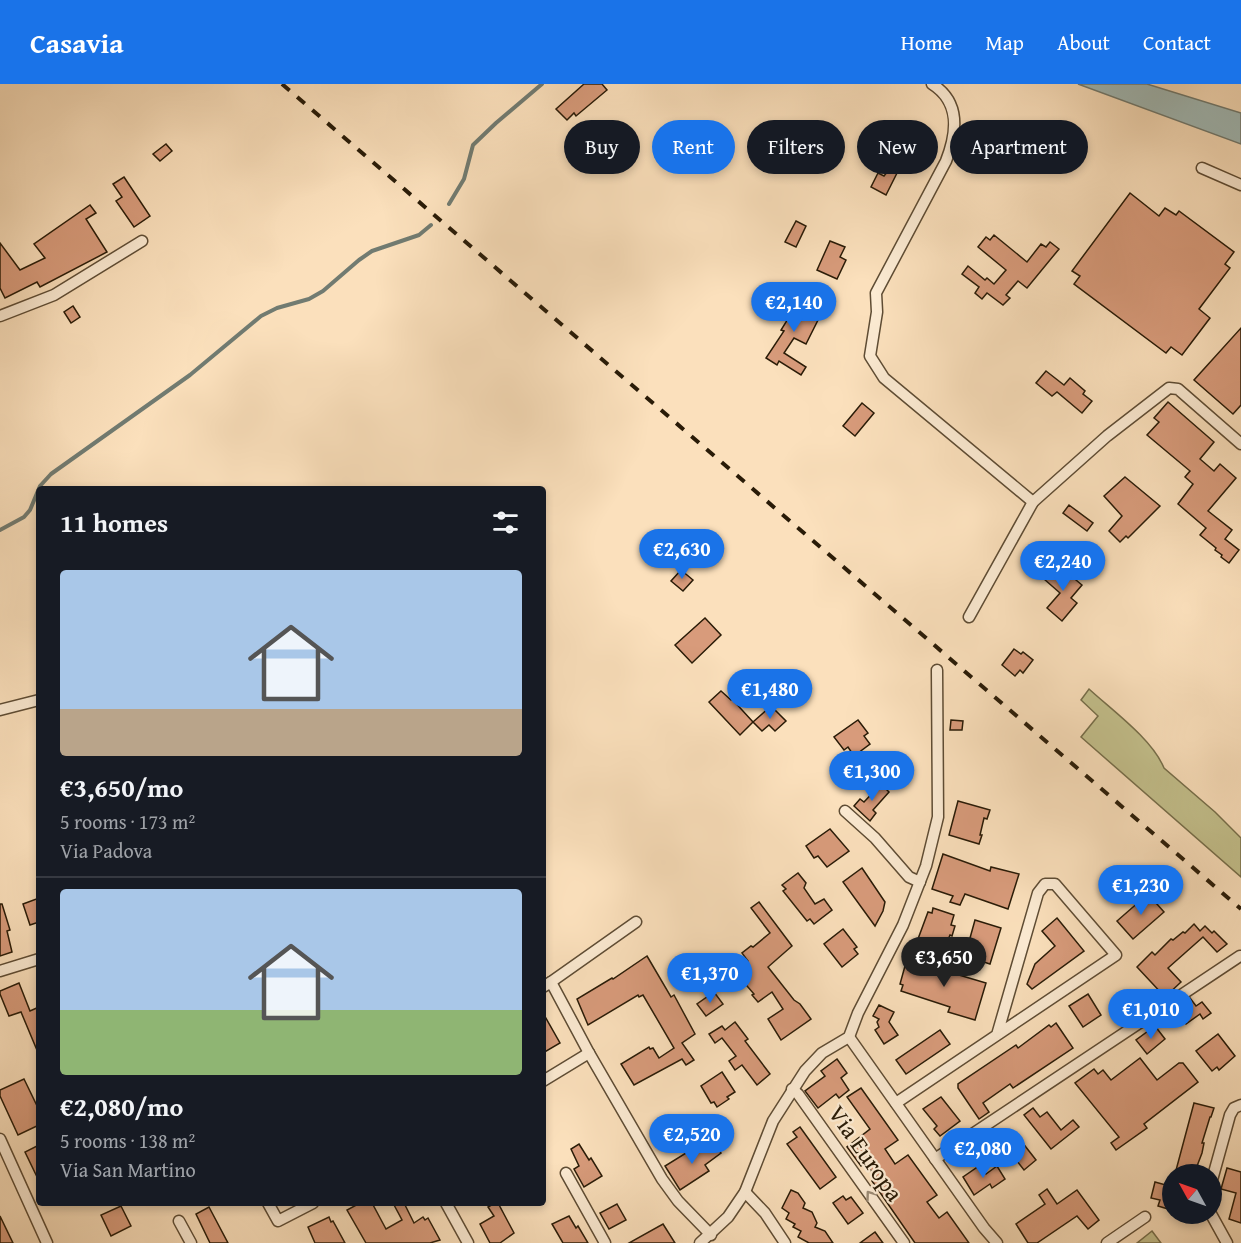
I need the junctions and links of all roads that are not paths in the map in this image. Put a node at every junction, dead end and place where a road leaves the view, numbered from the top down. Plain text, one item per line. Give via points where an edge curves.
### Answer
1 (932, 84) edge
2 (1202, 168) dead end
3 (1241, 185) edge
4 (142, 242) dead end
5 (0, 316) edge
6 (1241, 444) edge
7 (1033, 502) junction
8 (969, 617) dead end
9 (937, 670) dead end
10 (36, 701) edge
11 (0, 711) edge
12 (845, 811) dead end
13 (920, 882) junction
14 (636, 922) dead end
15 (1240, 956) edge
16 (36, 960) edge
17 (0, 971) edge
18 (547, 985) edge
19 (997, 1035) junction
20 (849, 1036) junction
21 (589, 1053) junction
22 (546, 1079) edge
23 (792, 1089) junction
24 (896, 1103) junction
25 (1241, 1105) edge
26 (0, 1139) edge
27 (935, 1159) junction
28 (1216, 1164) edge
29 (566, 1173) dead end
30 (745, 1192) junction
31 (270, 1206) edge
32 (307, 1206) edge
33 (448, 1206) edge
34 (1145, 1217) dead end
35 (179, 1221) dead end
36 (1216, 1224) edge
37 (711, 1235) junction
38 (47, 1243) edge
39 (191, 1243) edge
40 (468, 1243) edge
41 (605, 1243) edge
42 (700, 1243) edge
43 (785, 1243) edge
44 (904, 1243) edge
45 (997, 1243) edge
46 (1107, 1243) edge
47 (1227, 1243) edge

1 - 7 street via 952,105 955,140 876,293 870,356 884,378
2 - 3 street
4 - 5 street via 54,295
6 - 7 street via 1178,389 1169,388 1107,436
7 - 8 street
9 - 13 street via 938,817
10 - 11 street
12 - 13 street via 909,877
13 - 20 street
14 - 18 street
15 - 27 street
16 - 17 street
18 - 21 street
19 - 19 street via 1038,893 1045,884 1055,884 1116,955
19 - 24 street
20 - 23 street via 822,1053
20 - 24 street
21 - 22 street
21 - 37 street via 662,1179
23 - 30 street via 773,1120
44 -> 23 street, Via Europa
24 - 27 street
25 - 28 street via 1230,1115
26 - 38 street
27 - 45 street
29 - 41 street
30 - 37 street
30 - 43 street
31 - 32 street via 278,1221
33 - 40 street
34 - 46 street
35 - 39 street
36 - 47 street
37 - 42 street

